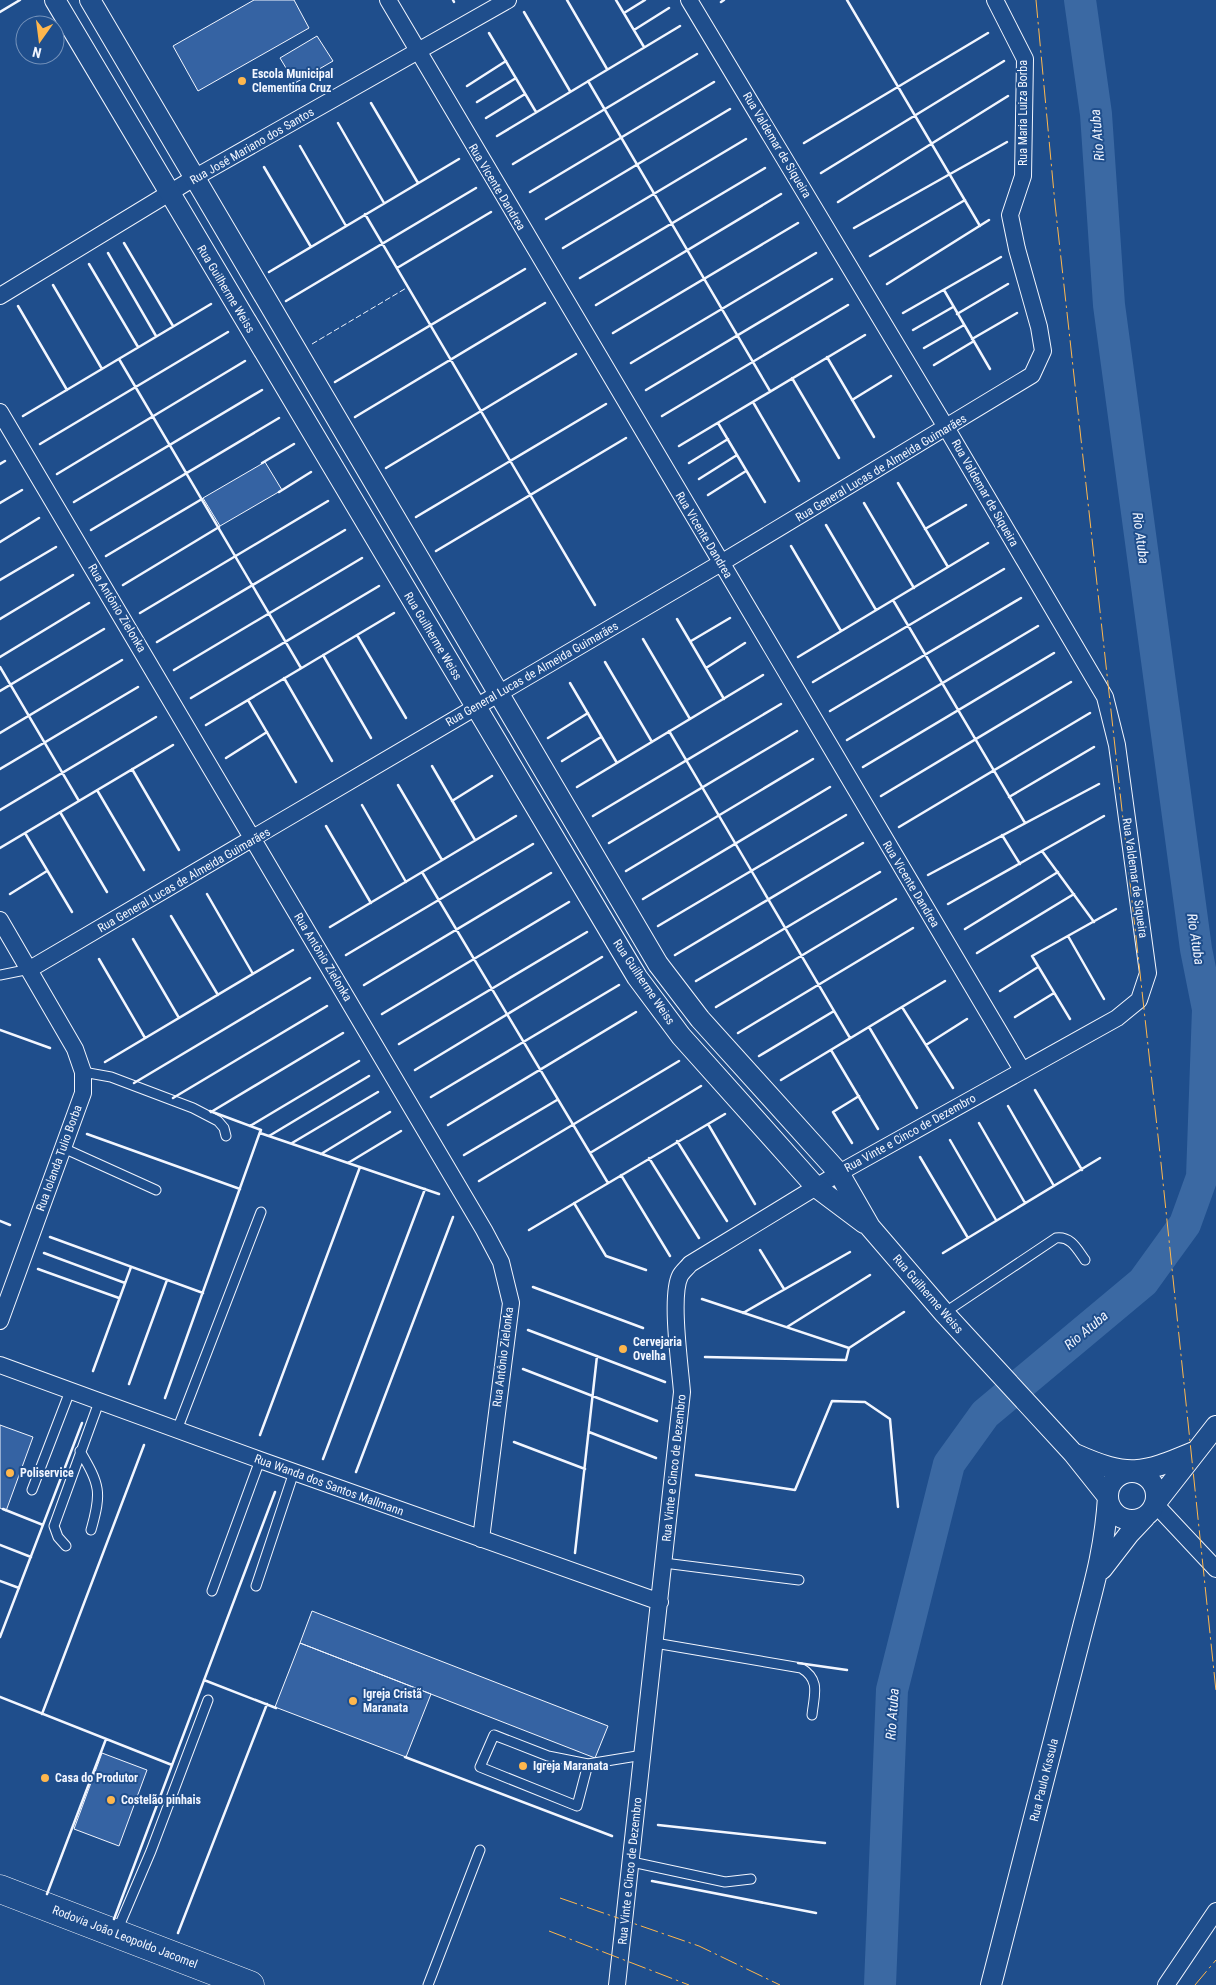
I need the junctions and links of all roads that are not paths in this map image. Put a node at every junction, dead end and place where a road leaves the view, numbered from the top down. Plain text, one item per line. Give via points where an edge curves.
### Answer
1 (55, 0) edge
2 (90, 0) edge
3 (388, 0) edge
4 (508, 0) edge
5 (689, 0) edge
6 (996, 0) edge
7 (417, 52) junction
8 (194, 178) junction
9 (169, 194) junction
10 (0, 296) edge
11 (1032, 375) joint
12 (0, 412) edge
13 (947, 429) junction
14 (721, 563) junction
15 (499, 695) junction
16 (476, 708) junction
17 (254, 840) junction
18 (0, 920) edge
19 (30, 970) junction
20 (0, 975) edge
21 (1139, 1000) joint
22 (1022, 1070) junction
23 (83, 1072) junction
24 (226, 1136) dead end
25 (62, 1147) junction
26 (839, 1173) junction
27 (816, 1187) junction
28 (156, 1190) dead end
29 (261, 1212) dead end
30 (870, 1227) junction
31 (1085, 1260) dead end
32 (944, 1313) junction
33 (0, 1321) edge
34 (0, 1365) edge
35 (70, 1391) junction
36 (99, 1402) junction
37 (1216, 1426) edge
38 (177, 1430) junction
39 (80, 1451) junction
40 (1194, 1452) junction
41 (1074, 1453) junction
42 (260, 1460) junction
43 (294, 1472) junction
44 (1132, 1472) junction
45 (32, 1490) dead end
46 (1108, 1497) junction
47 (1150, 1510) junction
48 (91, 1530) dead end
49 (481, 1539) junction
50 (66, 1546) dead end
51 (664, 1563) junction
52 (1216, 1569) edge
53 (1098, 1575) junction
54 (799, 1580) dead end
55 (256, 1586) dead end
56 (212, 1591) dead end
57 (660, 1602) junction
58 (655, 1643) junction
59 (208, 1700) dead end
60 (812, 1715) dead end
61 (643, 1755) junction
62 (588, 1764) junction
63 (480, 1850) dead end
64 (632, 1862) junction
65 (751, 1879) dead end
66 (0, 1889) edge
67 (1216, 1911) edge
68 (116, 1934) junction
69 (250, 1985) edge
70 (428, 1985) edge
71 (617, 1985) edge
72 (991, 1985) edge
73 (1166, 1985) edge

1 - 9 street, Rua Guilherme Weiss
2 - 8 street, Rua Guilherme Weiss
3 - 7 street, Rua Vicente Dandrea
4 - 7 street, Rua José Mariano dos Santos
5 - 13 street, Rua Valdemar de Siqueira
6 - 11 street, Rua Maria Luiza Borba via 1025,60 1023,176 1010,214 1043,351
7 - 8 street, Rua José Mariano dos Santos
7 - 14 street, Rua Vicente Dandrea
8 - 9 street, Rua José Mariano dos Santos
8 - 15 street, Rua Guilherme Weiss
9 - 10 street, Rua José Mariano dos Santos
9 - 16 street, Rua Guilherme Weiss
11 - 13 street, Rua General Lucas de Almeida Guimarães
12 - 17 street, Rua Antônio Zielonka
13 - 14 street, Rua General Lucas de Almeida Guimarães
13 - 21 street, Rua Valdemar de Siqueira via 1105,697 1117,745 1148,974
14 - 15 street, Rua General Lucas de Almeida Guimarães
14 - 22 street, Rua Vicente Dandrea
15 - 16 street, Rua General Lucas de Almeida Guimarães
15 - 26 street, Rua Guilherme Weiss via 678,993
16 - 17 street, Rua General Lucas de Almeida Guimarães
16 - 27 street, Rua Guilherme Weiss via 658,1008
17 - 19 street, Rua General Lucas de Almeida Guimarães
17 - 49 street, Rua Antônio Zielonka via 501,1262 511,1304
18 - 19 street, Rua Iolanda Tulio Borba
19 - 20 lane
19 - 23 street, Rua Iolanda Tulio Borba via 75,1049
21 - 22 street, Rua Vinte e Cinco de Dezembro via 1117,1018
22 - 26 street, Rua Vinte e Cinco de Dezembro
23 - 24 lane via 110,1077 193,1108 218,1120
23 - 25 street, Rua Iolanda Tulio Borba via 82,1093
25 - 28 lane
25 - 33 street, Rua Iolanda Tulio Borba
26 - 27 street, Rua Vinte e Cinco de Dezembro
26 - 30 street, Rua Guilherme Weiss
27 - 30 street, Rua Guilherme Weiss
27 - 51 street, Rua Vinte e Cinco de Dezembro via 690,1264 680,1276 676,1308 682,1392
29 - 38 lane
30 - 32 street, Rua Guilherme Weiss
31 - 32 lane via 1069,1240 1056,1238
32 - 41 street, Rua Guilherme Weiss
34 - 35 street, Rua Wanda dos Santos Mallmann
35 - 36 street, Rua Wanda dos Santos Mallmann
35 - 45 lane
36 - 38 street, Rua Wanda dos Santos Mallmann
36 - 39 lane
37 - 40 street, Rua Paulo Kissula
38 - 42 street, Rua Wanda dos Santos Mallmann
39 - 48 lane via 98,1487 98,1506
39 - 50 lane via 54,1526
40 - 44 street, Rua Paulo Kissula
40 - 47 street, Rua Paulo Kissula
41 - 44 street via 1095,1463
41 - 46 street
42 - 43 street, Rua Wanda dos Santos Mallmann
42 - 56 lane
43 - 49 street, Rua Wanda dos Santos Mallmann
43 - 55 lane
44 - 46 street via 1113,1482
44 - 47 street via 1140,1473 1152,1482 1157,1497
46 - 47 street via 1110,1505 1121,1518 1129,1520
46 - 53 street, Rua Paulo Kissula
47 - 52 street
47 - 53 street, Rua Paulo Kissula
49 - 57 street, Rua Wanda dos Santos Mallmann
51 - 54 lane
51 - 57 street, Rua Vinte e Cinco de Dezembro
53 - 72 street, Rua Paulo Kissula
57 - 58 street, Rua Vinte e Cinco de Dezembro
58 - 60 lane via 801,1668 811,1674 815,1684
58 - 61 street, Rua Vinte e Cinco de Dezembro
59 - 68 lane
61 - 62 lane
61 - 64 street, Rua Vinte e Cinco de Dezembro
62 - 62 lane via 548,1756 494,1735 480,1767 577,1806
63 - 70 lane
64 - 65 lane via 725,1882
64 - 71 street, Rua Vinte e Cinco de Dezembro
66 - 68 highway, Rodovia João Leopoldo Jacomel
67 - 73 street
68 - 69 highway, Rodovia João Leopoldo Jacomel

